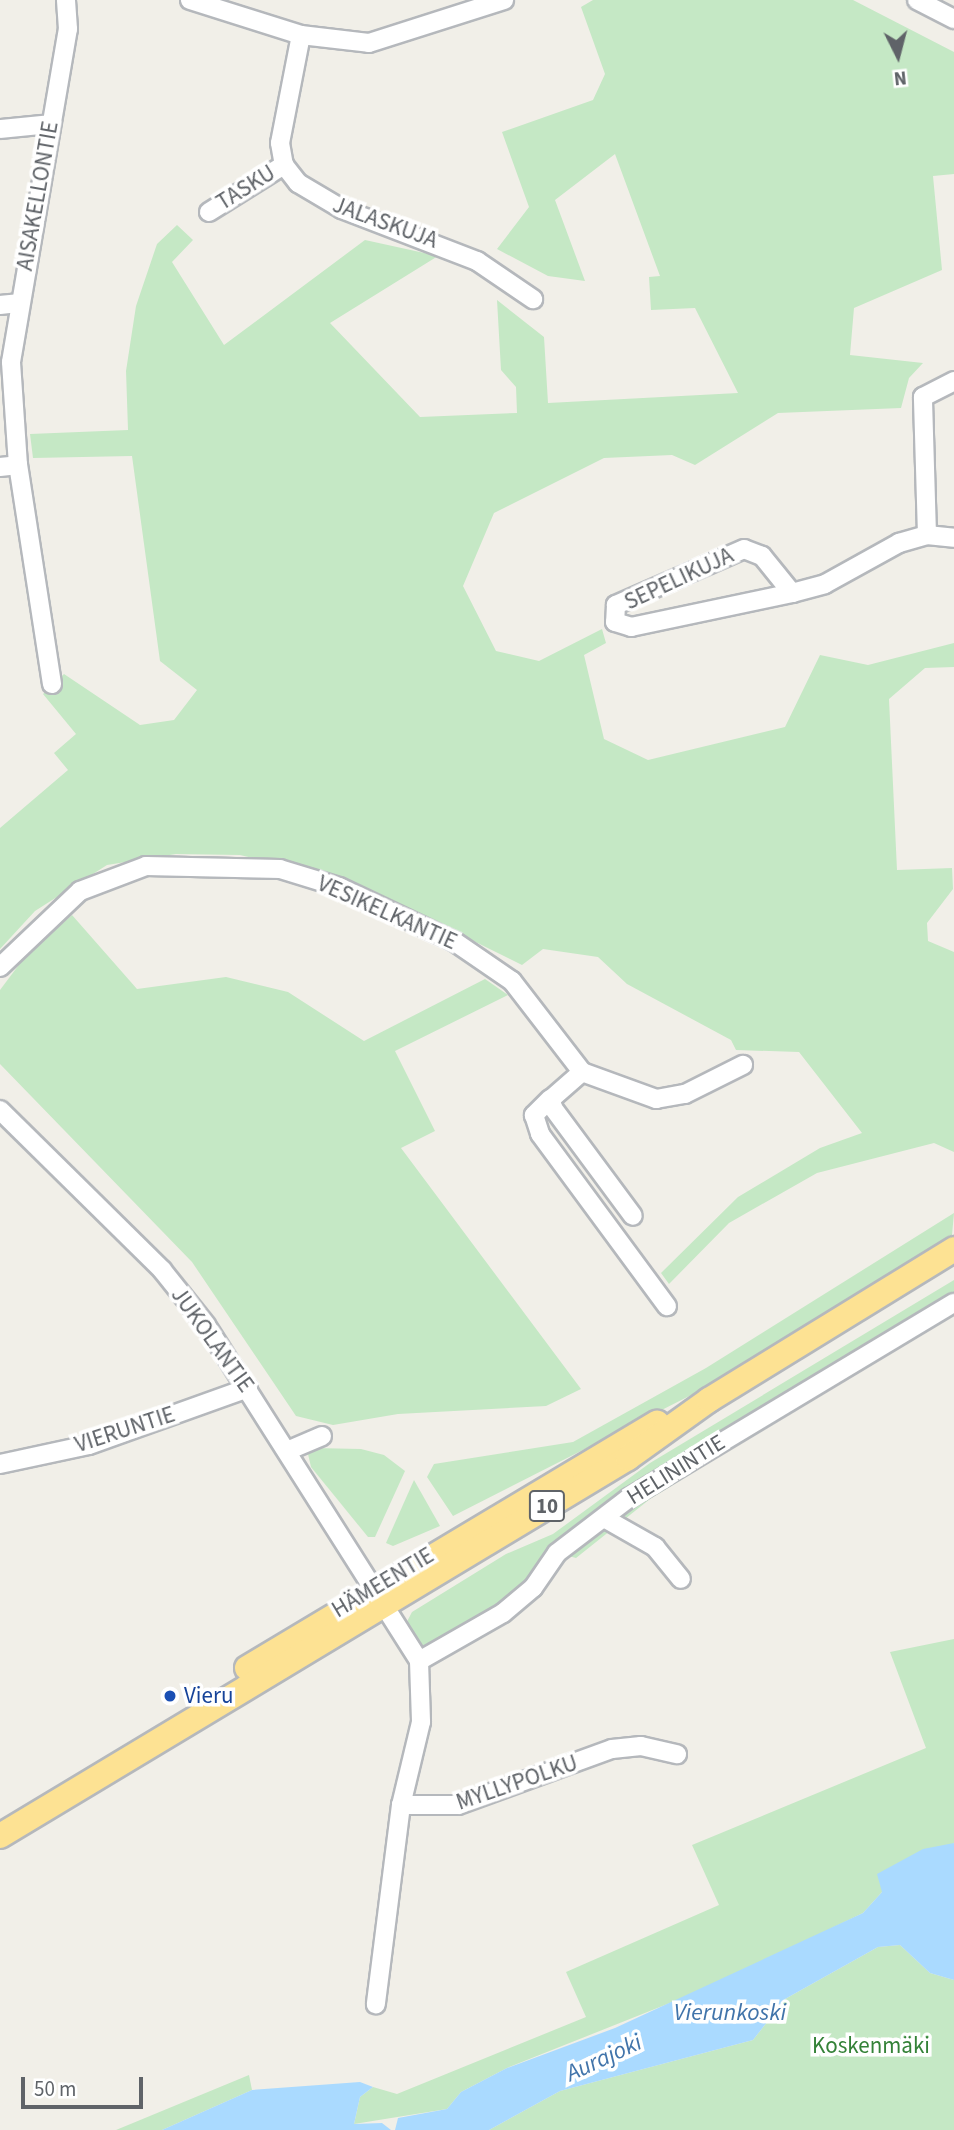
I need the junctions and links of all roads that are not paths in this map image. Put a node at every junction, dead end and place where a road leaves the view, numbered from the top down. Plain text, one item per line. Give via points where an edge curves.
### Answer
1 (66, 0) edge
2 (190, 0) edge
3 (504, 0) edge
4 (916, 0) edge
5 (954, 19) edge
6 (301, 35) junction
7 (51, 124) junction
8 (0, 129) edge
9 (284, 165) junction
10 (209, 212) dead end
11 (533, 299) dead end
12 (19, 303) junction
13 (0, 305) edge
14 (954, 381) edge
15 (18, 465) junction
16 (0, 467) edge
17 (927, 535) junction
18 (954, 538) edge
19 (792, 593) junction
20 (52, 684) dead end
21 (0, 967) edge
22 (743, 1065) dead end
23 (582, 1072) junction
24 (551, 1100) junction
25 (0, 1110) edge
26 (633, 1216) dead end
27 (954, 1249) edge
28 (954, 1303) edge
29 (667, 1306) dead end
30 (248, 1388) junction
31 (322, 1436) dead end
32 (287, 1451) junction
33 (0, 1464) edge
34 (604, 1518) junction
35 (681, 1579) dead end
36 (376, 1597) junction
37 (419, 1661) junction
38 (677, 1754) dead end
39 (401, 1805) junction
40 (0, 1836) edge
41 (376, 2004) dead end

1 - 7 street, AISAKELLONTIE
2 - 6 street
3 - 6 street via 381,41
4 - 5 street
6 - 9 street via 282,120
7 - 8 street
7 - 12 street, AISAKELLONTIE
9 - 10 street, TASKU
9 - 11 street, JALASKUJA via 316,197 428,237 506,277
12 - 13 street
12 - 15 street, AISAKELLONTIE via 11,362
14 - 17 street via 923,397
15 - 16 street
15 - 20 street, AISAKELLONTIE
17 - 18 street, SEPELIKUJA
17 - 19 street, SEPELIKUJA via 899,543 825,584
19 - 19 street, SEPELIKUJA via 631,627 615,622 616,605 744,549 762,556
21 - 23 street, VESIKELKANTIE via 80,891 146,866 280,869 339,887 455,942 512,981
22 - 23 street via 685,1094 656,1099
23 - 24 street
24 - 26 street via 561,1125
24 - 29 street via 534,1115 540,1134
25 - 30 street, JUKOLANTIE via 162,1270
27 - 36 highway, HÄMEENTIE / 10 via 709,1399 628,1458
28 - 34 street, HELININTIE
30 - 32 street, JUKOLANTIE
30 - 33 street, VIERUNTIE via 89,1444
31 - 32 street
32 - 36 street, JUKOLANTIE
34 - 35 street via 655,1547
34 - 37 street, HELININTIE via 557,1553 533,1588 503,1613
36 - 37 street
36 - 40 highway, HÄMEENTIE / 10
37 - 39 street via 421,1722
38 - 39 street, MYLLYPOLKU via 640,1746 612,1749 458,1805
39 - 41 street

